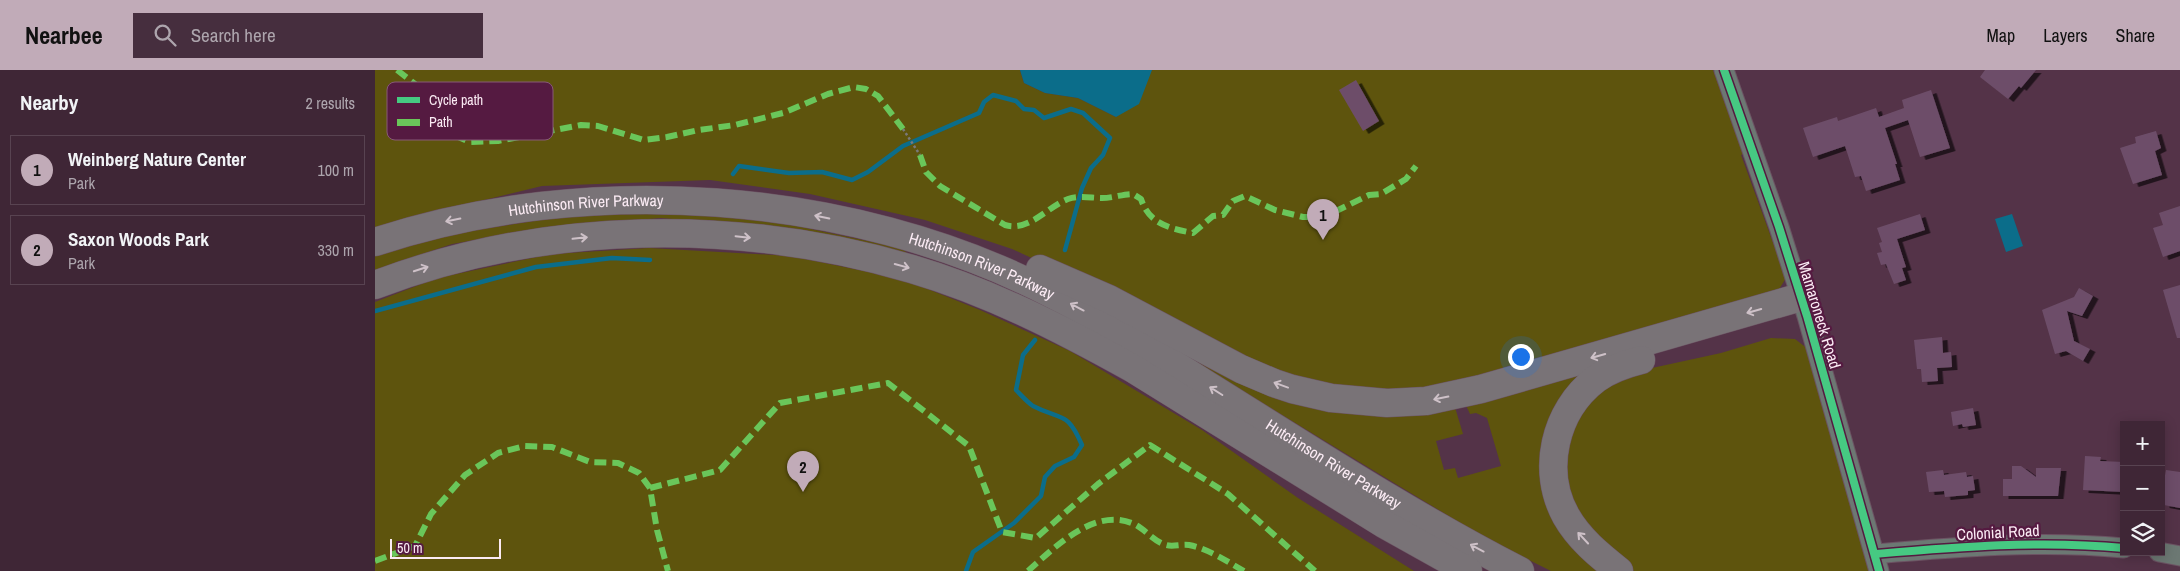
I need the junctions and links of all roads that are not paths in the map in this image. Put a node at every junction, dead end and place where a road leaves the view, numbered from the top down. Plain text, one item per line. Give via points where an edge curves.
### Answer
1 (1724, 70) edge
2 (870, 227) junction
3 (375, 242) edge
4 (375, 285) edge
5 (1804, 307) junction
6 (1335, 494) junction
7 (2120, 548) edge
8 (2165, 553) edge
9 (2180, 556) edge
10 (1877, 563) edge
11 (1439, 571) edge
12 (1468, 571) edge
13 (1520, 571) edge
14 (1619, 571) edge

1 - 5 street, Mamaroneck Road
2 -> 3 highway, Hutchinson River Parkway via 721,202 605,200 501,211 444,222
5 -> 2 highway via 1445,398 1405,402 1349,400 1292,389 1259,376 1109,299 1011,258 942,237
13 -> 2 highway, Hutchinson River Parkway via 1376,490 1116,329 1047,291 972,258
4 -> 6 highway, Hutchinson River Parkway via 485,252 619,235 727,235 843,252 937,277 1037,317 1132,368
5 - 10 street, Mamaroneck Road
14 -> 5 highway via 1574,528 1557,493 1553,470 1555,445 1573,403 1597,379 1619,367
6 - 11 highway via 1398,545
6 - 12 highway, Hutchinson River Parkway
7 - 10 street, Colonial Road via 2057,543 2014,544
8 - 9 street

